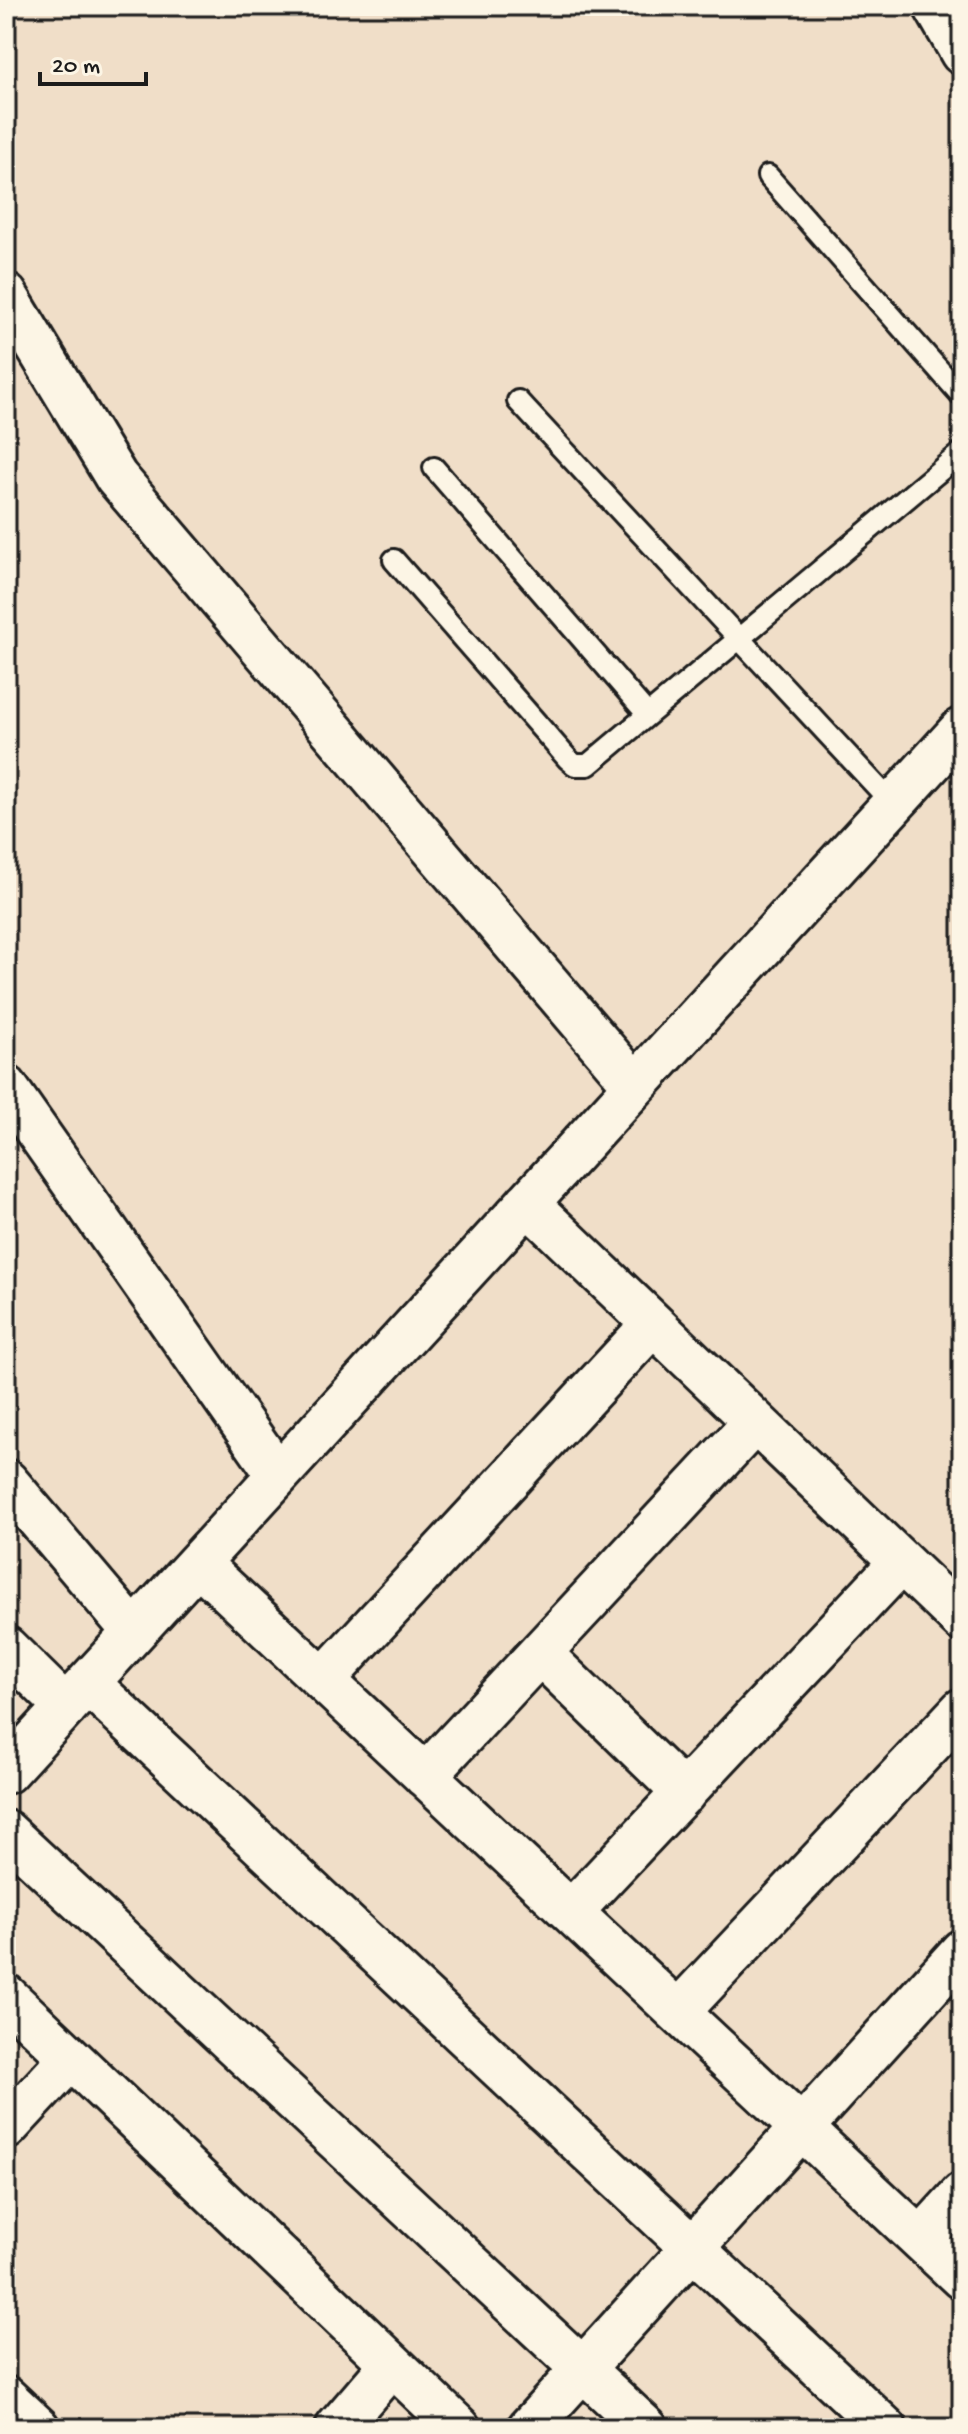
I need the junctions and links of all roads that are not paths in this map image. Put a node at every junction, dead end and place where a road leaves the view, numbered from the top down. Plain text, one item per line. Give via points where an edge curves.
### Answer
1 (935, 6) edge
2 (962, 53) edge
3 (768, 176) dead end
4 (6, 295) edge
5 (962, 396) edge
6 (518, 401) dead end
7 (962, 452) edge
8 (434, 468) dead end
9 (394, 560) dead end
10 (739, 639) junction
11 (648, 715) junction
12 (962, 729) edge
13 (893, 804) junction
14 (635, 1085) junction
15 (6, 1087) edge
16 (527, 1203) junction
17 (653, 1324) junction
18 (755, 1422) junction
19 (278, 1475) junction
20 (6, 1481) edge
21 (901, 1562) junction
22 (198, 1563) junction
23 (962, 1620) edge
24 (134, 1632) junction
25 (6, 1648) edge
26 (540, 1653) junction
27 (323, 1680) junction
28 (77, 1695) junction
29 (962, 1710) edge
30 (6, 1772) edge
31 (425, 1776) junction
32 (684, 1793) junction
33 (6, 1832) edge
34 (571, 1912) junction
35 (962, 1951) edge
36 (6, 1996) edge
37 (678, 2012) junction
38 (70, 2059) junction
39 (6, 2128) edge
40 (802, 2128) junction
41 (962, 2194) edge
42 (921, 2239) junction
43 (692, 2248) junction
44 (962, 2278) edge
45 (392, 2364) junction
46 (583, 2369) junction
47 (6, 2398) edge
48 (38, 2428) edge
49 (337, 2428) edge
50 (459, 2428) edge
51 (529, 2428) edge
52 (646, 2428) edge
53 (885, 2428) edge

1 - 2 street
3 - 5 lane
4 - 14 street via 116,477
6 - 10 lane
7 - 10 lane
8 - 11 lane
9 - 11 lane via 575,765 588,765
10 - 11 lane
10 - 13 lane
12 - 13 street
13 - 14 street
14 - 16 street
15 - 19 street
16 - 17 street
16 - 19 street
17 - 18 street
17 - 27 street
18 - 21 street
18 - 26 street
19 - 22 street
20 - 24 street
21 - 23 street
21 - 32 street
22 - 24 street
22 - 27 street
24 - 28 street
25 - 28 street
26 - 31 street
26 - 32 street
27 - 31 street
28 - 30 street
28 - 43 street
29 - 37 street
31 - 34 street
32 - 34 street
33 - 46 street
34 - 37 street
35 - 40 street
36 - 38 street
37 - 40 street
38 - 39 street
38 - 45 street
40 - 42 street
40 - 43 street
41 - 42 street
42 - 44 street
43 - 46 street
43 - 53 street
45 - 49 street
45 - 50 street
46 - 51 street
46 - 52 street
47 - 48 street

